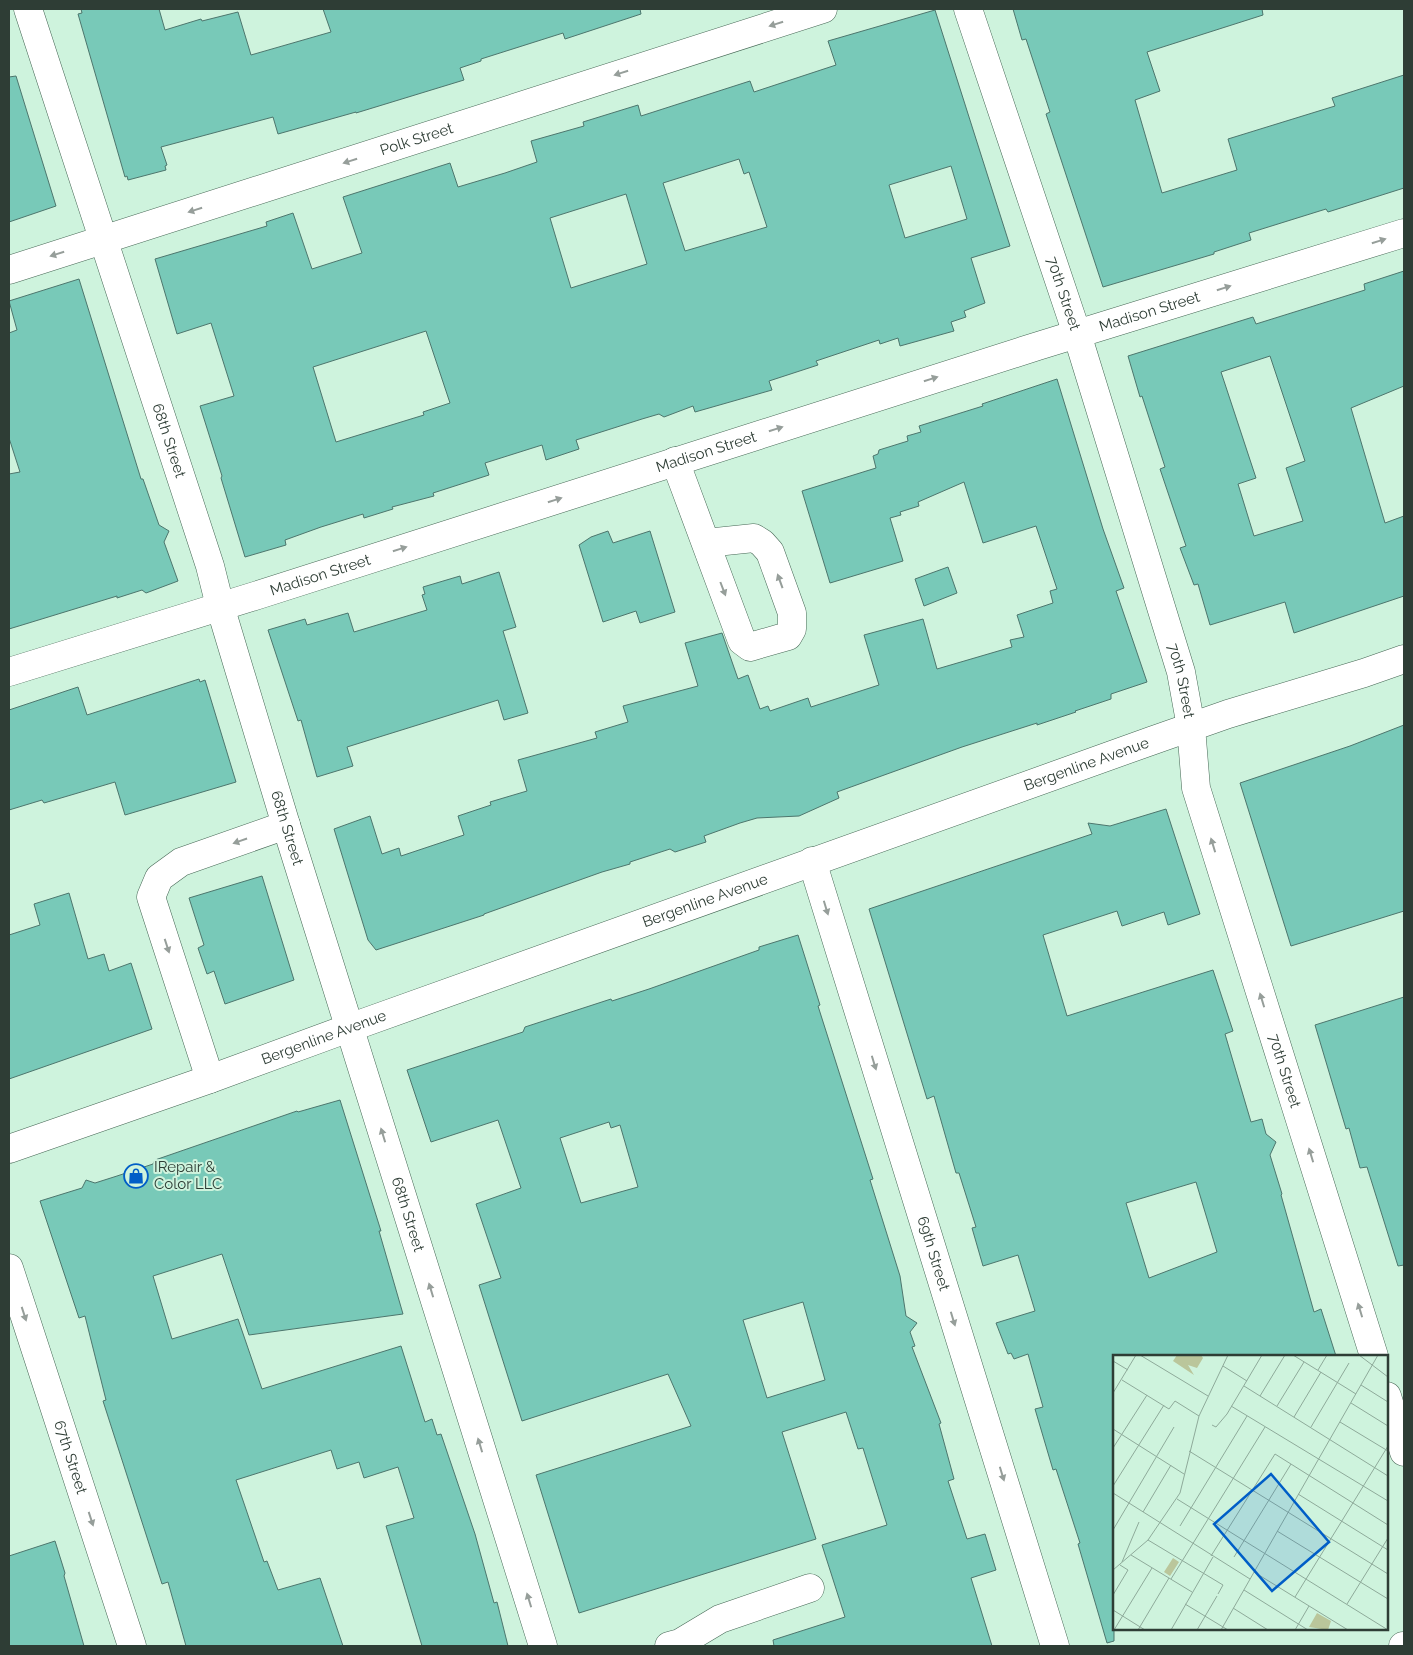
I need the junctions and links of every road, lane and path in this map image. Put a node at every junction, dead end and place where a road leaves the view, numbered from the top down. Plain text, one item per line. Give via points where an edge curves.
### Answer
1 (28, 9) edge
2 (822, 9) edge
3 (968, 9) edge
4 (1404, 233) edge
5 (104, 240) junction
6 (9, 270) edge
7 (1077, 334) junction
8 (675, 461) junction
9 (706, 544) dead end
10 (220, 606) junction
11 (1404, 659) edge
12 (9, 672) edge
13 (1190, 727) junction
14 (286, 825) junction
15 (812, 862) junction
16 (349, 1028) junction
17 (210, 1079) junction
18 (9, 1149) edge
19 (9, 1268) edge
20 (1374, 1355) edge
21 (1388, 1399) edge
22 (1404, 1452) edge
23 (810, 1588) dead end
24 (132, 1646) edge
25 (543, 1646) edge
26 (669, 1646) edge
27 (1055, 1646) edge

1 - 5 street, 68th Street
2 -> 5 street, Polk Street
3 - 7 street, 70th Street
7 -> 4 street, Madison Street
5 -> 6 street, Polk Street
5 - 10 street, 68th Street via 210,566
8 -> 7 street, Madison Street
7 - 13 street, 70th Street via 1181,672
8 - 9 street
10 -> 8 street, Madison Street
10 - 12 street, Madison Street
10 - 14 street, 68th Street
11 - 13 street, Bergenline Avenue
13 - 15 street, Bergenline Avenue
20 -> 13 street, 70th Street via 1196,788
14 - 16 street, 68th Street
14 -> 17 street via 181,862 160,878 151,897
15 - 16 street, Bergenline Avenue
15 -> 27 street, 69th Street
16 - 17 street, Bergenline Avenue
25 -> 16 street, 68th Street
17 - 18 street, Bergenline Avenue
19 -> 24 street, 67th Street
21 - 22 street
23 - 26 street via 720,1619

